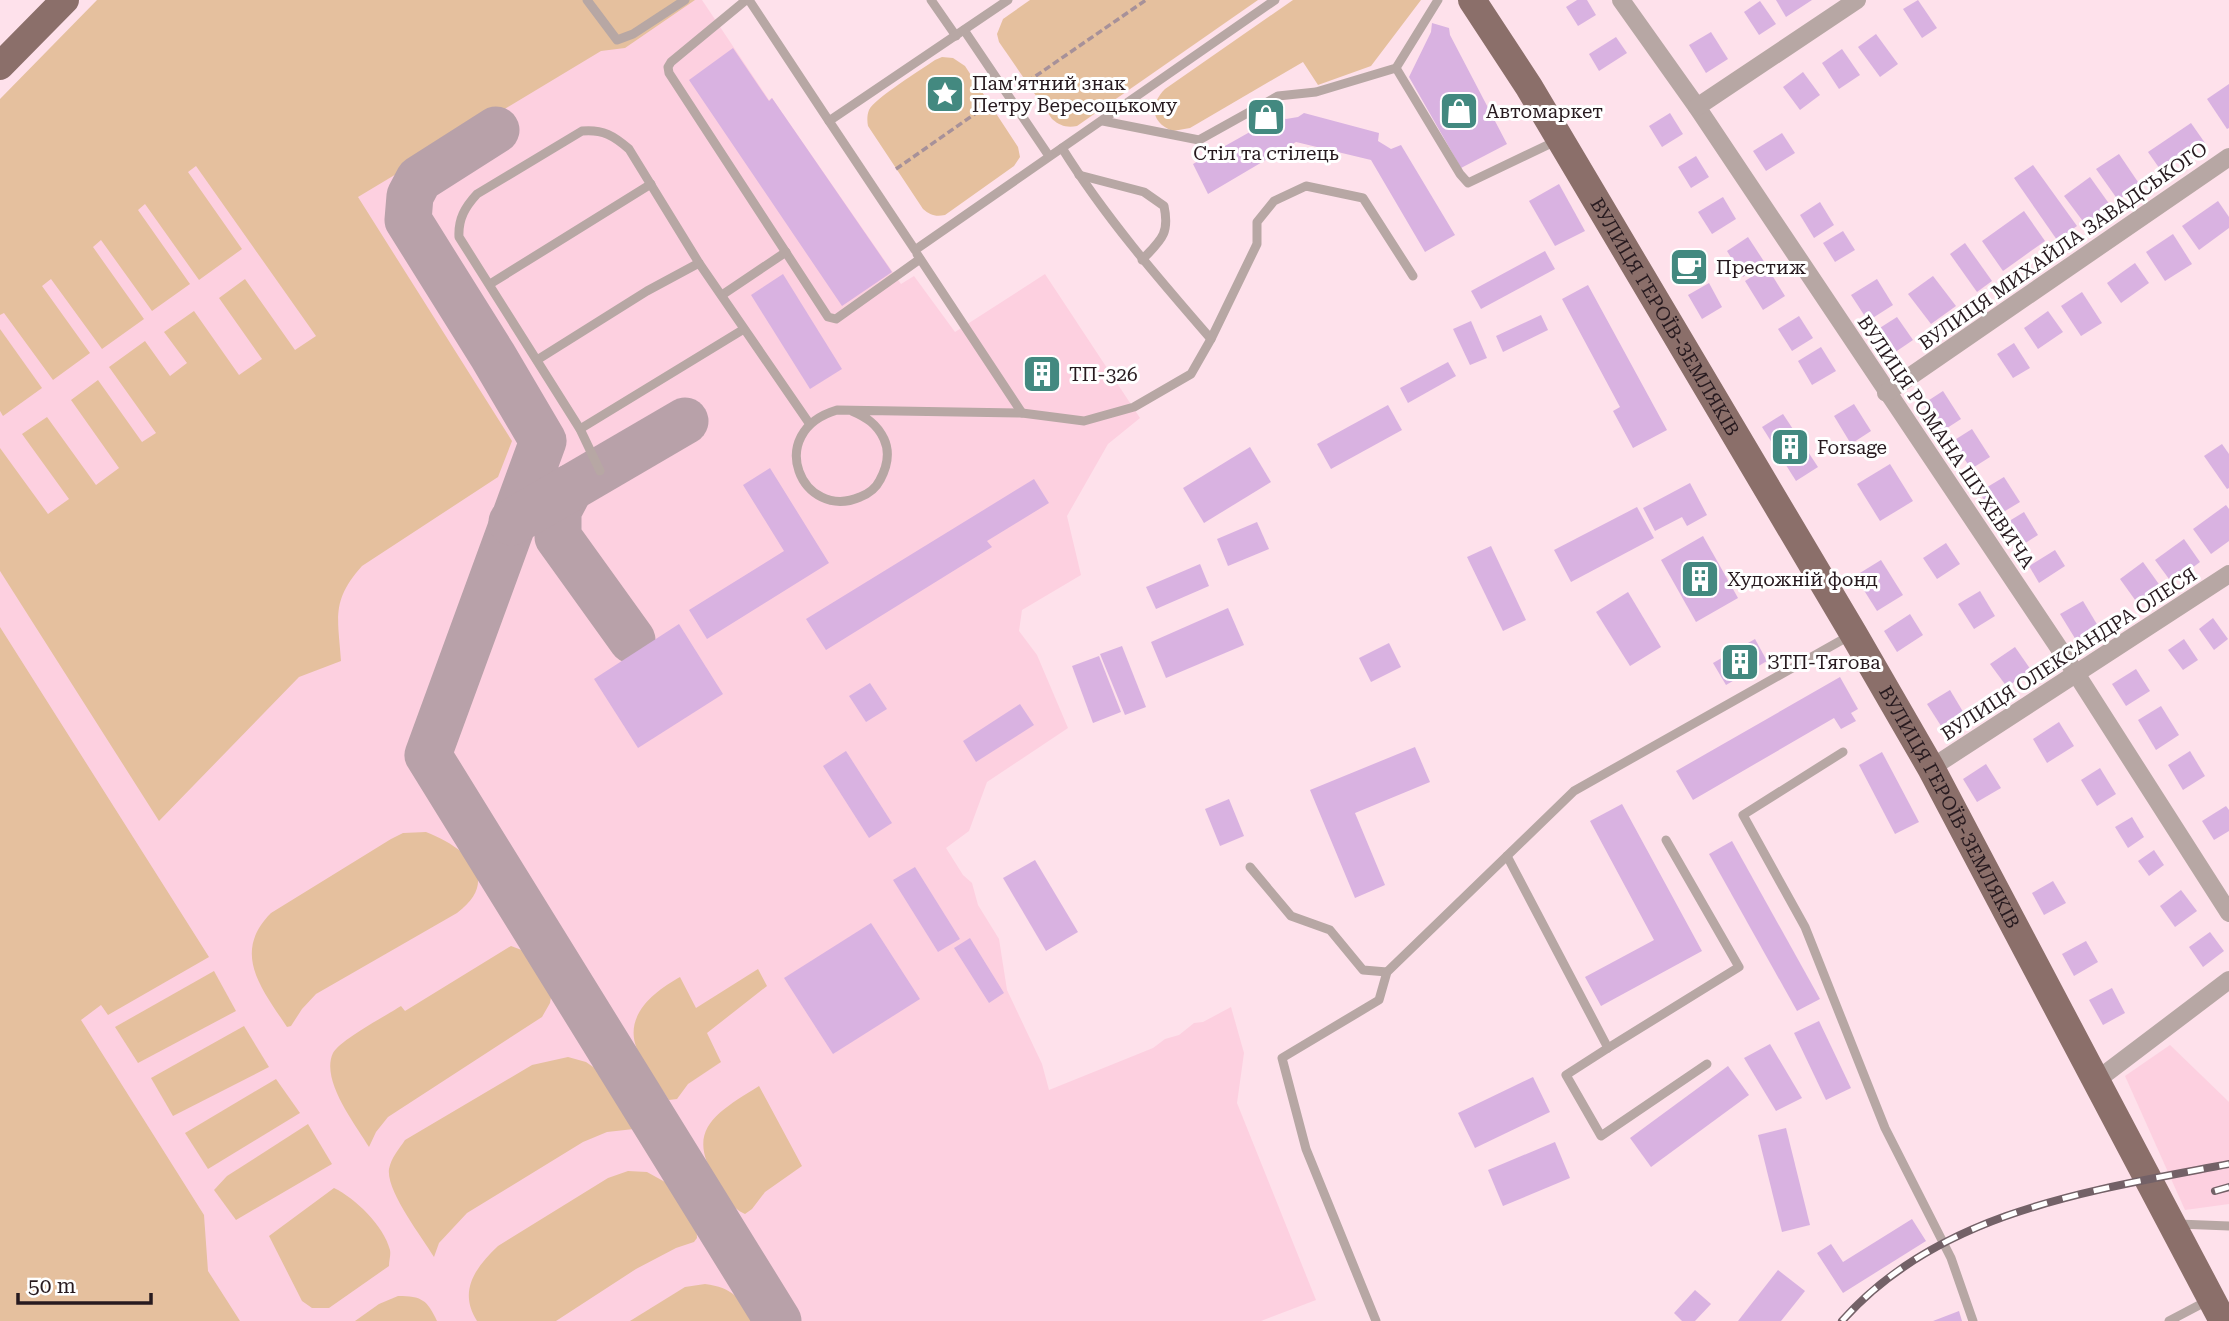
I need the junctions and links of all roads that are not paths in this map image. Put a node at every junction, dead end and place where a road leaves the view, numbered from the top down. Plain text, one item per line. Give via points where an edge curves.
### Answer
1 (65, 0) edge
2 (587, 0) edge
3 (685, 0) edge
4 (747, 0) edge
5 (931, 0) edge
6 (1008, 0) edge
7 (1275, 0) edge
8 (1438, 0) edge
9 (1472, 0) edge
10 (1488, 0) edge
11 (1620, 0) edge
12 (1857, 0) edge
13 (960, 33) junction
14 (0, 66) edge
15 (1396, 68) junction
16 (1529, 87) junction
17 (1697, 107) junction
18 (829, 121) junction
19 (1103, 121) junction
20 (1559, 139) junction
21 (1062, 148) junction
22 (1049, 156) junction
23 (2229, 157) edge
24 (1079, 175) junction
25 (651, 184) junction
26 (786, 252) junction
27 (917, 254) junction
28 (1142, 260) junction
29 (699, 263) junction
30 (1413, 276) dead end
31 (489, 284) junction
32 (722, 295) junction
33 (744, 329) junction
34 (1211, 340) junction
35 (537, 360) junction
36 (1886, 393) junction
37 (852, 411) junction
38 (1022, 413) junction
39 (809, 424) junction
40 (580, 429) junction
41 (600, 471) dead end
42 (2229, 574) edge
43 (1853, 633) junction
44 (2077, 675) junction
45 (1843, 752) dead end
46 (1931, 768) junction
47 (1666, 840) dead end
48 (1507, 856) junction
49 (1250, 867) dead end
50 (2229, 913) edge
51 (1387, 972) junction
52 (2229, 980) edge
53 (1608, 1048) junction
54 (1707, 1064) dead end
55 (2097, 1080) junction
56 (2173, 1224) junction
57 (2229, 1226) edge
58 (2217, 1310) edge
59 (1376, 1321) edge
60 (1973, 1321) edge
61 (2169, 1321) edge

1 - 14 main road
2 - 3 lane via 617,40
4 - 18 lane
4 - 26 lane via 668,67
5 - 13 lane
6 - 13 lane
7 - 19 lane
8 - 15 lane
9 - 16 main road
10 - 16 main road
11 - 17 street, ВУЛИЦЯ РОМАНА ШУХЕВИЧА
12 - 17 street
13 - 18 lane
13 - 22 lane
15 - 19 lane via 1316,92 1278,96 1199,140
15 - 20 lane via 1468,183
16 - 20 main road, ВУЛИЦЯ ГЕРОЇВ-ЗЕМЛЯКІВ
17 - 36 street, ВУЛИЦЯ РОМАНА ШУХЕВИЧА
18 - 27 lane
19 - 21 lane
20 - 43 main road, ВУЛИЦЯ ГЕРОЇВ-ЗЕМЛЯКІВ
21 - 22 lane
21 - 24 lane
22 - 27 lane
23 - 36 street, ВУЛИЦЯ МИХАЙЛА ЗАВАДСЬКОГО
24 - 28 lane
24 - 28 lane via 1144,192 1164,206 1168,223 1159,243
25 - 29 lane
25 - 31 lane
25 - 31 lane via 629,149 597,130 582,131 477,194 465,208 458,237
26 - 27 lane via 832,319
26 - 32 lane
27 - 38 lane
28 - 34 lane
29 - 32 lane
29 - 35 lane
30 - 34 lane via 1363,198 1306,186 1274,201 1257,222 1257,244
31 - 35 lane
32 - 33 lane
33 - 39 lane
33 - 40 lane
34 - 38 lane via 1191,374 1133,407 1084,421
35 - 40 lane
36 - 44 street, ВУЛИЦЯ РОМАНА ШУХЕВИЧА
37 - 38 lane
37 - 39 lane via 829,412
37 - 39 lane via 878,428 887,456 877,485 852,500 823,498 802,478 796,450
40 - 41 lane
42 - 44 street, ВУЛИЦЯ ОЛЕКСАНДРА ОЛЕСЯ
43 - 46 main road, ВУЛИЦЯ ГЕРОЇВ-ЗЕМЛЯКІВ
43 - 48 lane via 1574,791
44 - 46 street, ВУЛИЦЯ ОЛЕКСАНДРА ОЛЕСЯ
44 - 50 street, ВУЛИЦЯ РОМАНА ШУХЕВИЧА
45 - 60 lane via 1743,815 1805,927 1885,1128 1951,1258
46 - 55 main road, ВУЛИЦЯ ГЕРОЇВ-ЗЕМЛЯКІВ
47 - 53 lane via 1739,967
48 - 51 lane
48 - 53 lane
49 - 51 lane via 1291,916 1330,930 1363,970
51 - 59 lane via 1379,1000 1282,1058 1306,1149
52 - 55 street
53 - 54 lane via 1566,1075 1601,1136
55 - 56 main road, ВУЛИЦЯ ГЕРОЇВ-ЗЕМЛЯКІВ
56 - 57 lane
56 - 58 main road, ВУЛИЦЯ ГЕРОЇВ-ЗЕМЛЯКІВ
58 - 61 lane

